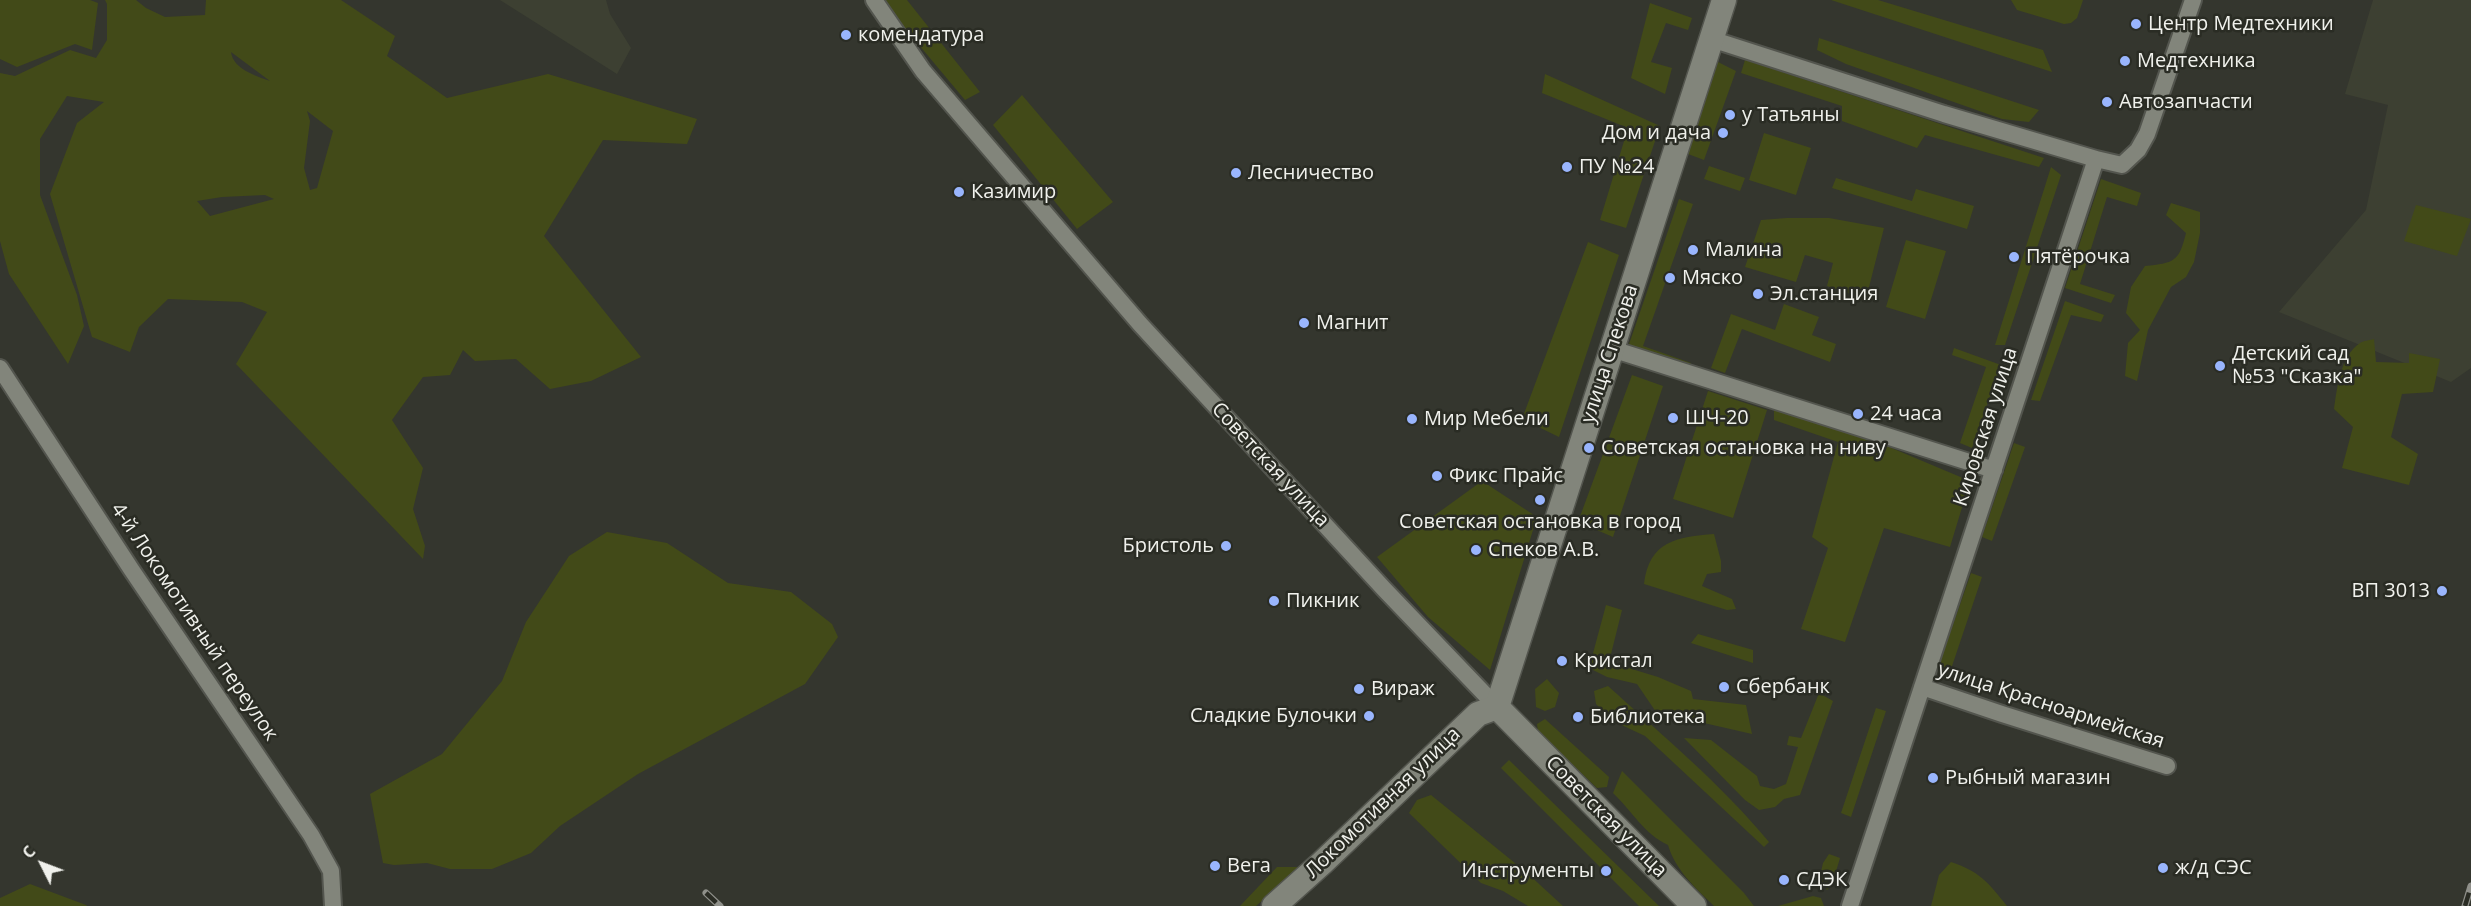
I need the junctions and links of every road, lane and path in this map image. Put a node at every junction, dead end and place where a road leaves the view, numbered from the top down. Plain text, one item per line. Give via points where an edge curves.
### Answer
1 (874, 0) edge
2 (1724, 0) edge
3 (2193, 0) edge
4 (1712, 39) junction
5 (2096, 159) junction
6 (1612, 349) junction
7 (0, 368) edge
8 (1994, 470) junction
9 (1922, 687) junction
10 (1497, 707) junction
11 (2167, 766) dead end
12 (333, 906) edge
13 (1274, 906) edge
14 (1694, 906) edge
15 (1850, 906) edge

1 - 10 street, Советская улица via 923,71 1140,324
2 - 4 main road, улица Спекова
3 - 5 street via 2138,150 2122,165
4 - 5 street
4 - 6 main road, улица Спекова
5 - 8 street, Кировская улица
6 - 8 street
6 - 10 main road, улица Спекова
7 - 12 street, 4-й Локомотивный переулок via 311,835 331,872
8 - 9 street, Кировская улица
9 - 11 street, улица Красноармейская
9 - 15 street, Кировская улица
10 - 13 main road, Локомотивная улица via 1478,714
10 - 14 main road, Советская улица

